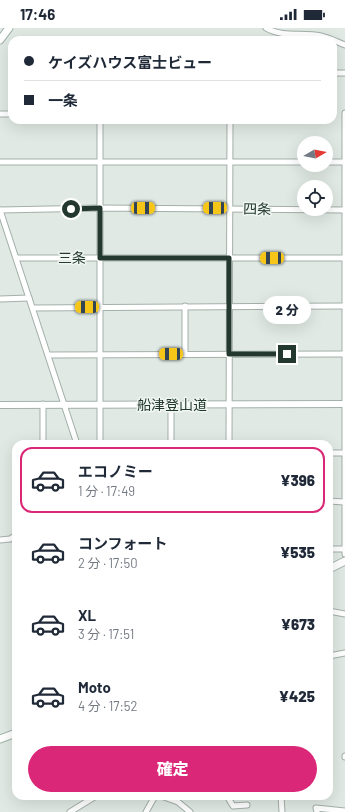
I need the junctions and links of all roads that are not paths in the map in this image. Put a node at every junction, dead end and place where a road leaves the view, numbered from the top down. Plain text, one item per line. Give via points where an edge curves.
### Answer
1 (9, 28) edge
2 (266, 28) edge
3 (322, 36) edge
4 (0, 40) edge
5 (345, 113) edge
6 (345, 118) edge
7 (100, 124) edge
8 (230, 124) edge
9 (100, 161) junction
10 (230, 161) junction
11 (0, 162) edge
12 (297, 162) edge
13 (333, 162) edge
14 (344, 162) junction
15 (344, 170) edge
16 (100, 208) junction
17 (229, 208) junction
18 (0, 210) edge
19 (345, 210) edge
20 (17, 258) junction
21 (100, 258) junction
22 (229, 258) junction
23 (344, 258) junction
24 (29, 298) junction
25 (0, 299) edge
26 (185, 306) junction
27 (229, 306) junction
28 (344, 306) junction
29 (100, 307) junction
30 (33, 308) junction
31 (185, 354) junction
32 (229, 354) junction
33 (344, 354) edge
34 (48, 355) junction
35 (101, 355) junction
36 (43, 404) junction
37 (64, 404) junction
38 (345, 404) edge
39 (0, 405) edge
40 (101, 405) junction
41 (171, 405) junction
42 (230, 405) junction
43 (43, 440) edge
44 (76, 440) edge
45 (100, 440) edge
46 (172, 440) edge
47 (229, 440) edge
48 (333, 453) edge
49 (345, 453) edge
50 (333, 503) edge
51 (344, 504) edge
52 (12, 538) edge
53 (0, 540) edge
54 (333, 549) edge
55 (344, 549) edge
56 (345, 554) edge
57 (345, 561) edge
58 (333, 567) edge
59 (333, 612) edge
60 (345, 614) edge
61 (345, 653) edge
62 (333, 655) edge
63 (12, 734) edge
64 (0, 739) edge
65 (90, 800) edge
66 (153, 800) edge
67 (172, 800) edge
68 (229, 800) edge
69 (281, 800) edge
70 (247, 805) dead end
71 (345, 811) edge
72 (70, 812) edge
73 (146, 812) edge
74 (190, 812) edge
75 (282, 812) edge
76 (317, 812) edge

1 - 4 main road
2 - 3 street via 282,35
5 - 6 street
6 - 14 street
7 - 9 street
8 - 10 street
9 - 10 street
9 - 11 street
9 - 16 street
10 - 12 street
10 - 17 street
13 - 14 street
14 - 15 street
15 - 19 street
16 - 17 street, 四条
16 - 18 street, 四条
16 - 21 street
17 - 19 street, 四条
17 - 22 street
18 - 20 street
19 - 23 street
20 - 21 street, 三条
20 - 24 street
21 - 22 street, 三条
21 - 29 street
22 - 23 street, 三条
22 - 27 street
23 - 28 street
24 - 25 street
24 - 30 street
26 - 27 street
26 - 29 street
26 - 31 street
27 - 28 street
27 - 32 street
28 - 33 street
29 - 30 street
29 - 35 street
30 - 34 street
31 - 32 street
31 - 35 street
32 - 33 street
32 - 42 street
33 - 38 street
34 - 35 street
34 - 37 street
35 - 40 street
36 - 37 street, 船津登山道
36 - 39 street, 船津登山道
36 - 43 street
37 - 40 street, 船津登山道
37 - 44 street
38 - 42 street, 船津登山道
38 - 49 street
40 - 41 street, 船津登山道
40 - 45 street
41 - 42 street, 船津登山道
41 - 46 street
42 - 47 street
48 - 49 street
49 - 51 street
50 - 51 street
51 - 55 street
52 - 53 street
54 - 55 street
55 - 56 street
57 - 58 main road
59 - 60 street
61 - 62 street
63 - 64 main road
65 - 72 street
66 - 73 street
67 - 74 street
68 - 70 street via 233,806
69 - 75 street
71 - 76 street via 316,808

